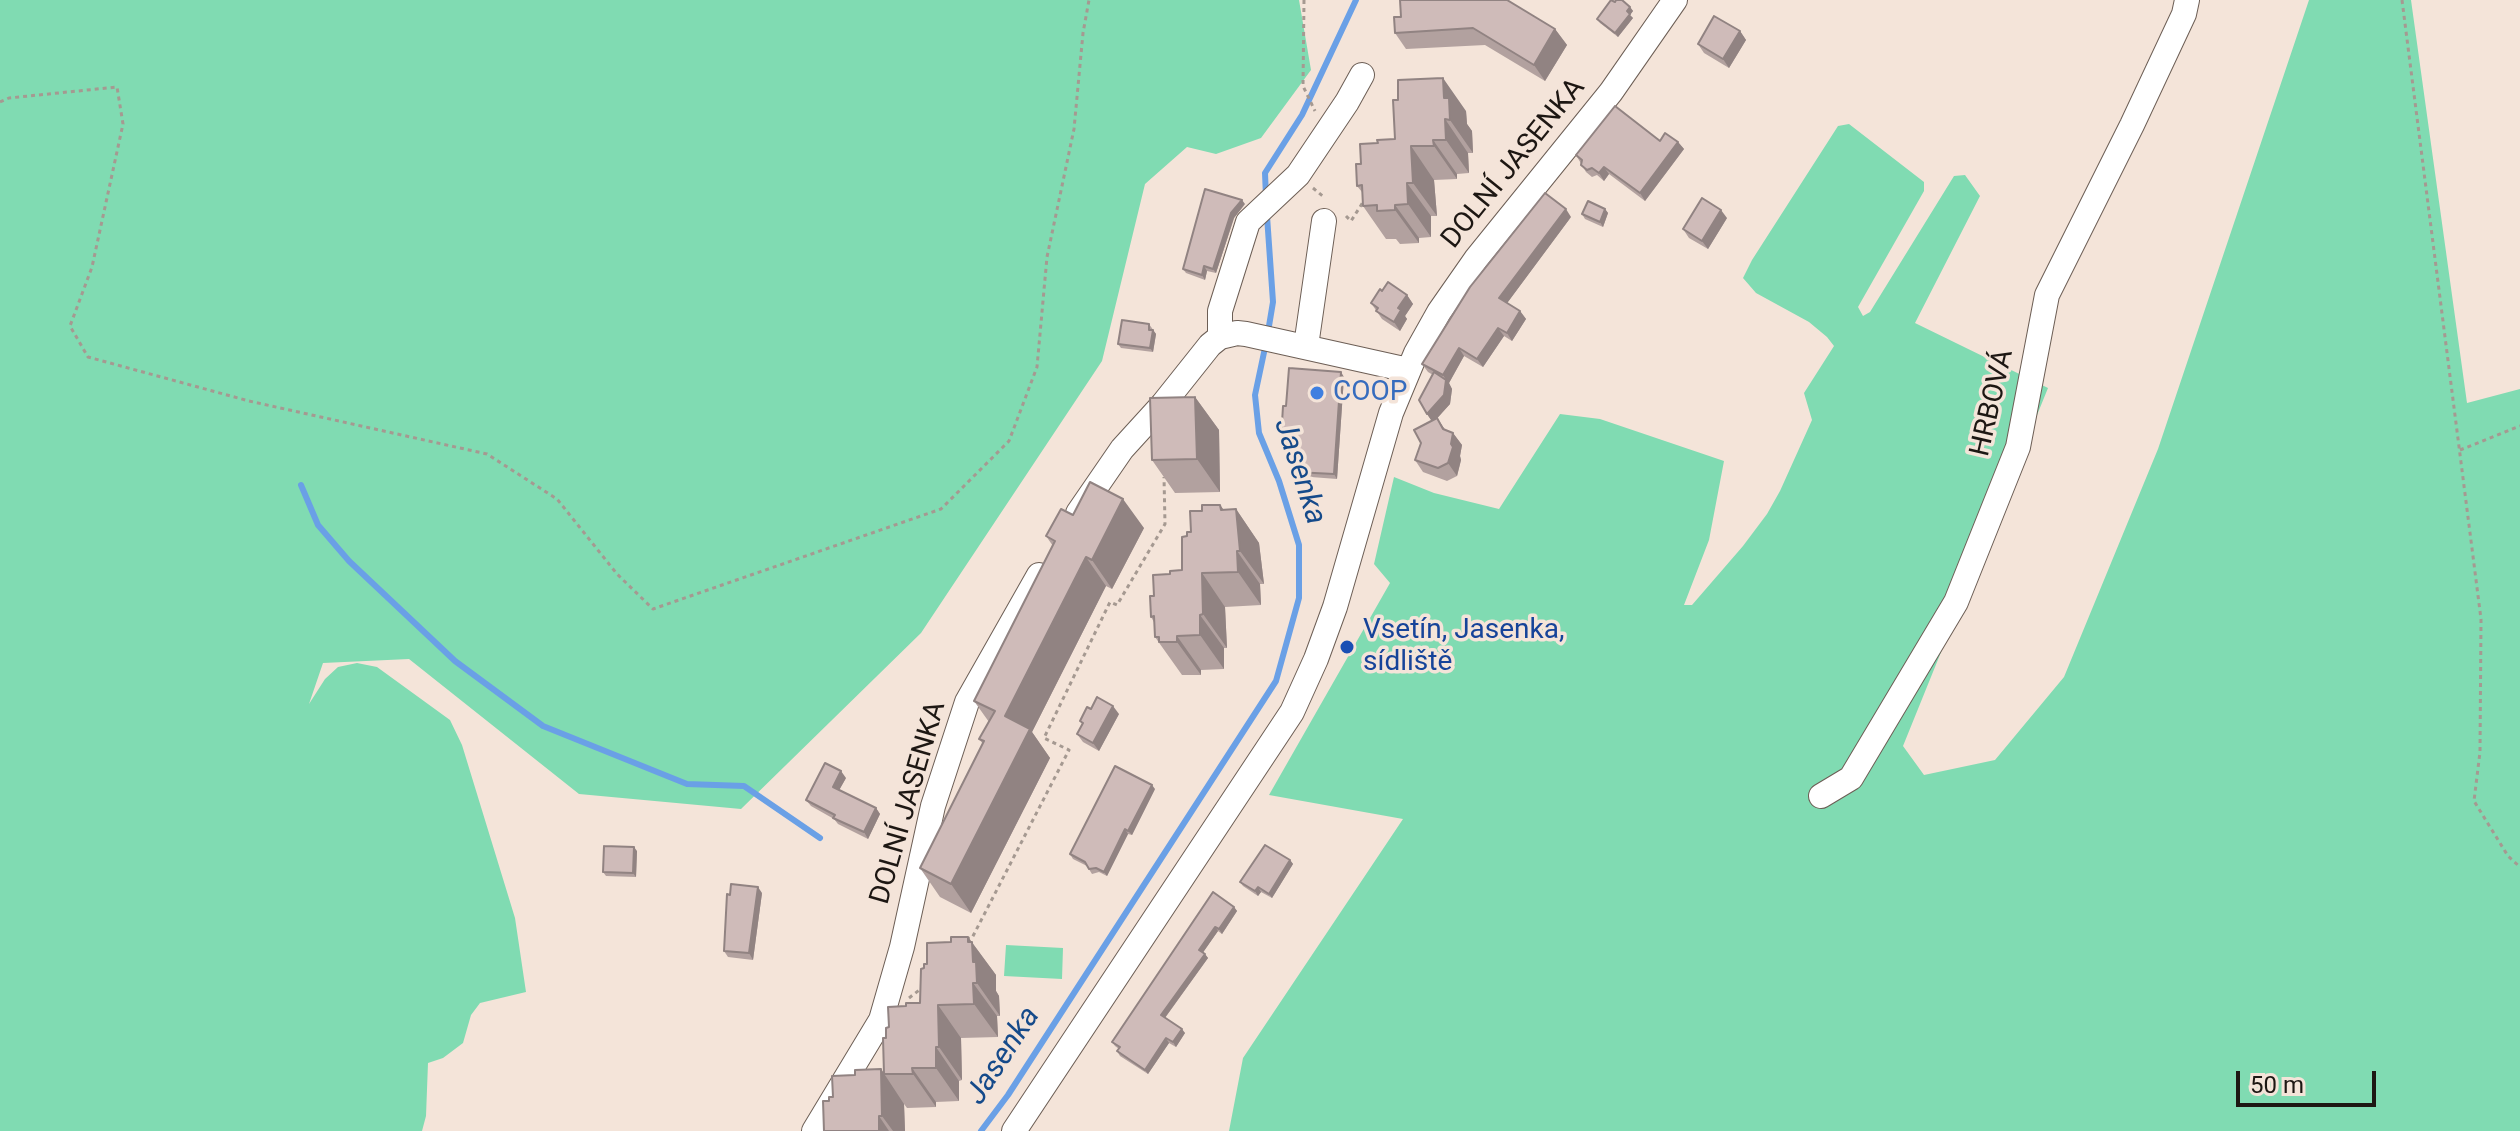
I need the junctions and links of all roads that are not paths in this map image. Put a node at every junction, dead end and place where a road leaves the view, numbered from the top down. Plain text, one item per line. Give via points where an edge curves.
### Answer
1 (1675, 0) edge
2 (2187, 0) edge
3 (1362, 75) dead end
4 (1331, 212) road end
5 (1220, 337) junction
6 (1306, 346) junction
7 (1408, 370) junction
8 (1821, 796) dead end
9 (814, 1131) edge
10 (1014, 1131) edge

1 - 7 street, DOLNÍ JASENKA via 1611,92 1456,286
2 - 8 street, HRBOVÁ via 2047,295 2018,447 1956,602 1851,778
3 - 5 street via 1298,175 1248,222 1220,311
4 - 6 street
5 - 6 street via 1237,333
5 - 9 street, DOLNÍ JASENKA via 1122,449 1058,543 967,702 933,806 881,1020
6 - 7 street
7 - 10 street, DOLNÍ JASENKA via 1327,631 1304,688

